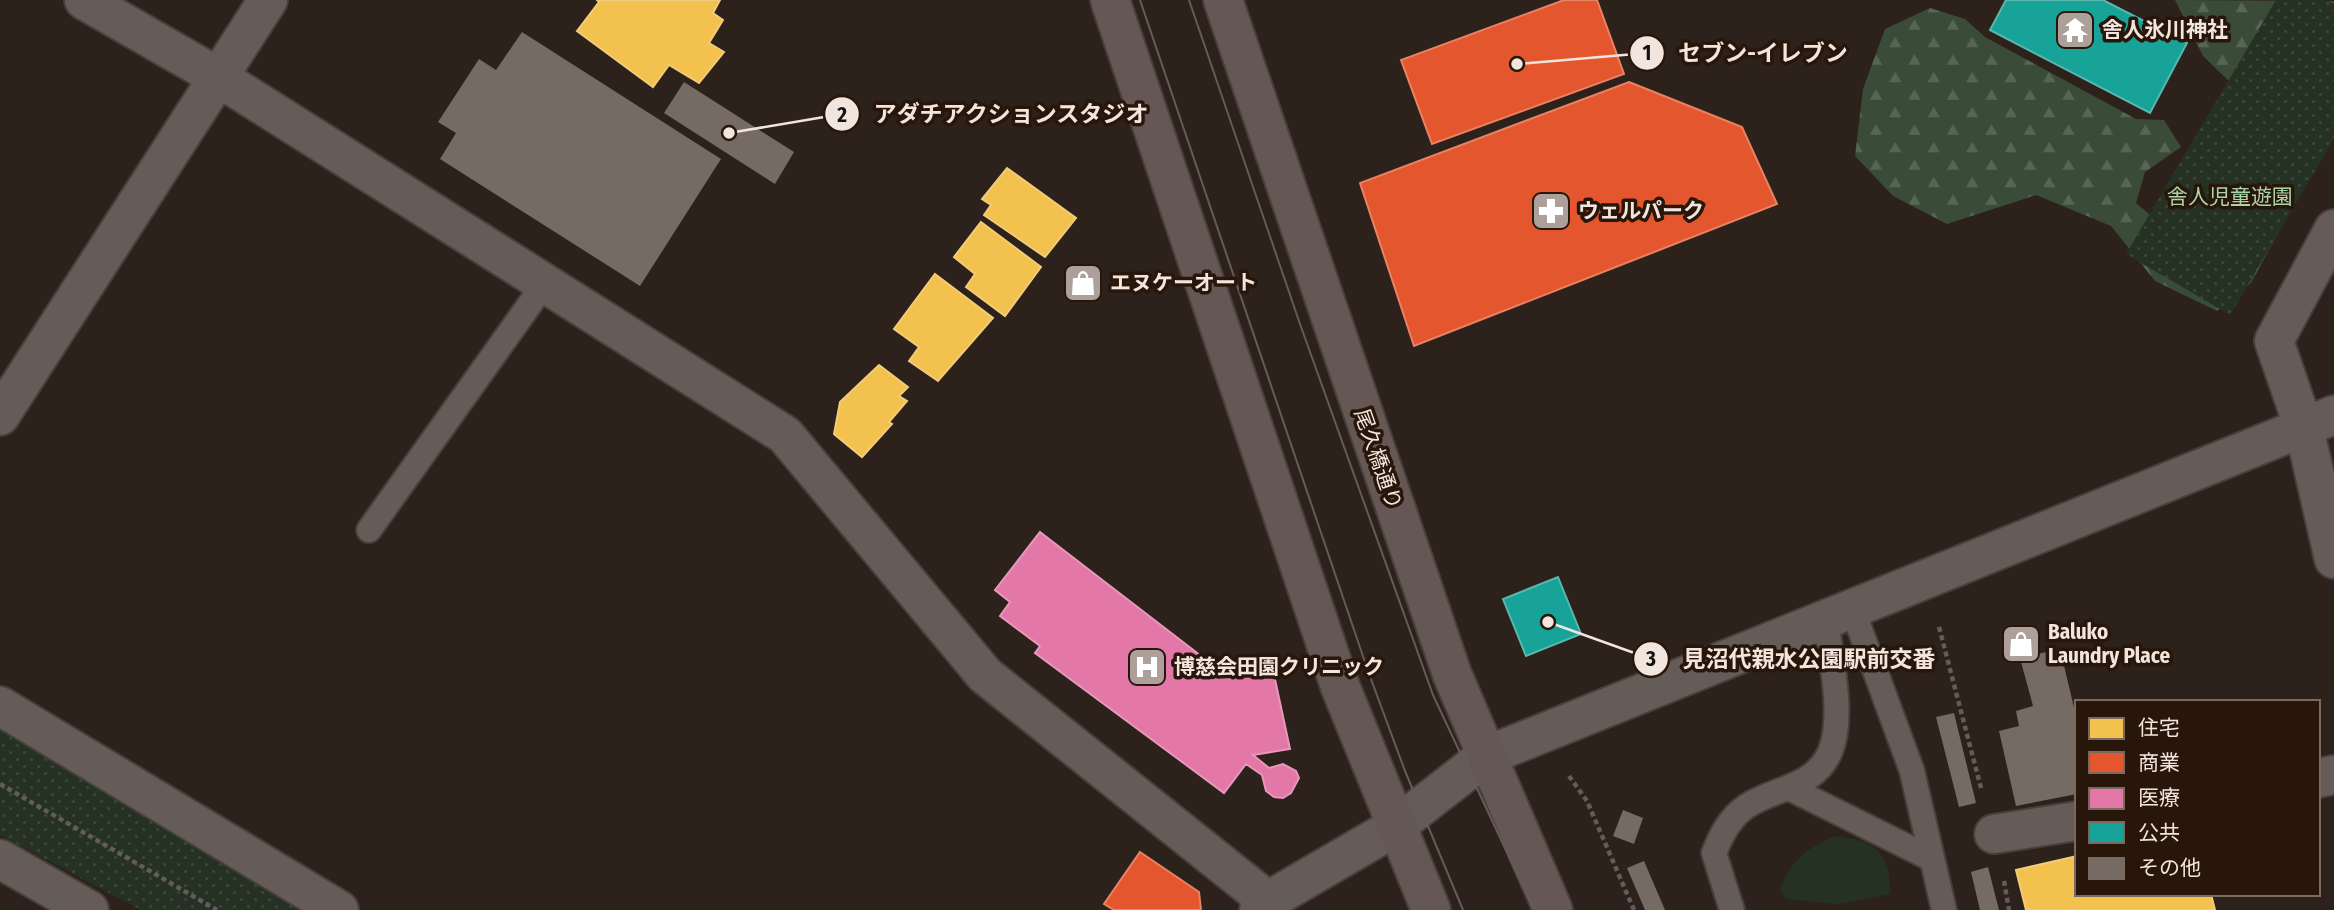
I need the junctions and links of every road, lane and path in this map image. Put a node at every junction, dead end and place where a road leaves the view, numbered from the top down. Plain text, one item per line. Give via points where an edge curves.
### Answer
1 (84, 0) edge
2 (268, 0) edge
3 (1110, 0) edge
4 (1223, 0) edge
5 (218, 77) junction
6 (2334, 229) edge
7 (545, 283) junction
8 (0, 416) edge
9 (2319, 422) edge
10 (369, 530) dead end
11 (2334, 559) edge
12 (1926, 579) junction
13 (1839, 613) junction
14 (0, 706) edge
15 (1486, 756) junction
16 (1566, 770) dead end
17 (0, 784) edge
18 (1788, 788) junction
19 (2075, 821) edge
20 (1395, 827) junction
21 (1994, 834) junction
22 (0, 859) edge
23 (1932, 859) junction
24 (1264, 906) edge
25 (89, 910) edge
26 (217, 910) edge
27 (339, 910) edge
28 (1431, 910) edge
29 (1553, 910) edge
30 (1634, 910) edge
31 (1732, 910) edge
32 (1944, 910) edge
33 (2009, 910) edge

1 - 5 street
2 - 5 street
3 - 20 main road via 1340,686
4 - 15 main road, 尾久橋通り via 1452,674
5 - 7 street
5 - 8 street
6 - 9 street via 2274,341
7 - 10 lane
7 - 24 street via 785,435 985,674
9 - 11 street
9 - 12 street
12 - 13 street
12 - 21 path
13 - 15 street
13 - 18 lane via 1836,713 1830,751 1811,778
13 - 23 lane via 1912,771
14 - 27 street
15 - 20 street
15 - 29 main road, 尾久橋通り
16 - 30 path via 1587,801
17 - 26 path
18 - 23 lane
18 - 31 lane via 1746,806 1724,828 1714,853
19 - 21 street
20 - 24 street
20 - 28 main road
21 - 33 path
22 - 25 street
23 - 32 lane

